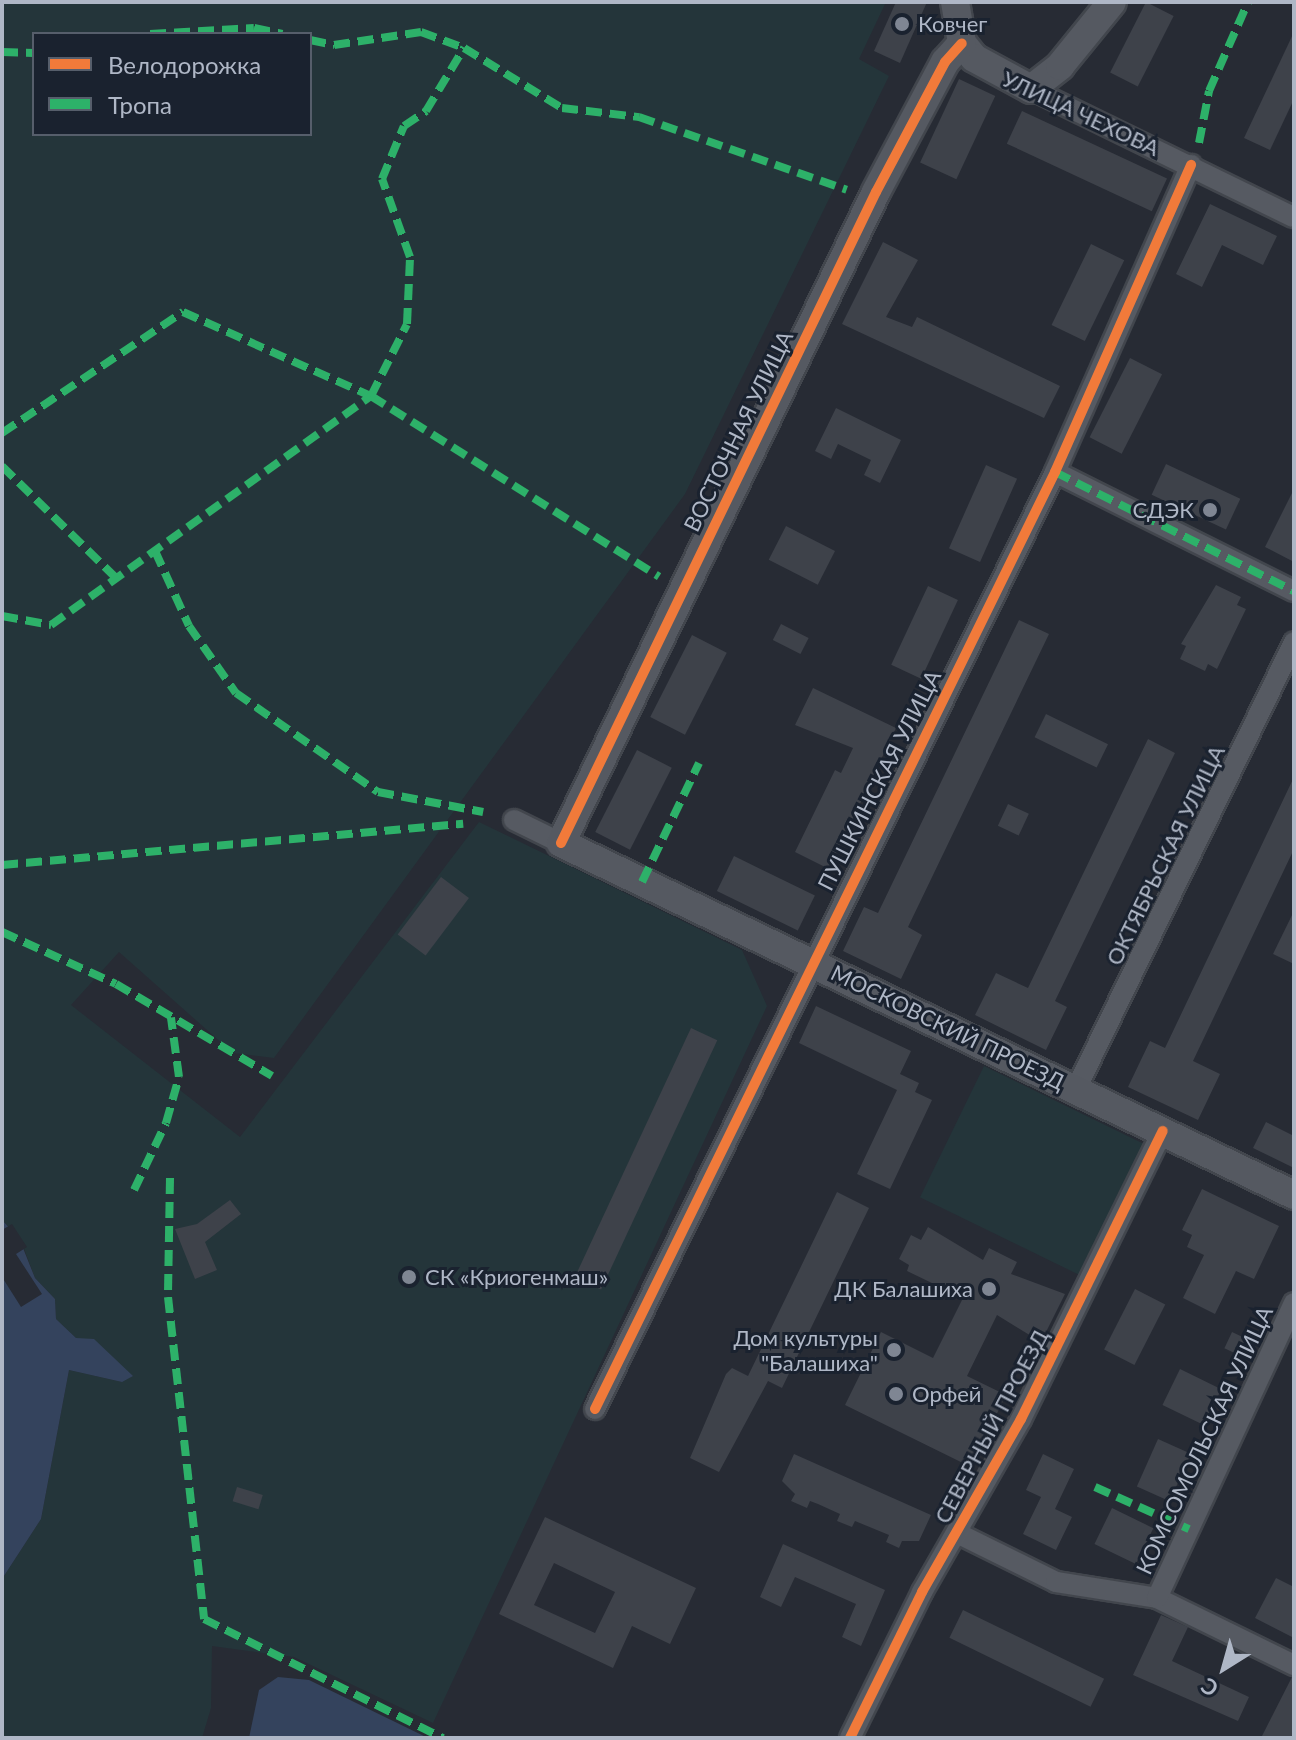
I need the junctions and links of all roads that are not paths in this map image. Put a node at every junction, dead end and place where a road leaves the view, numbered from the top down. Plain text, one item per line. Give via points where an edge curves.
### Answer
1 (955, 2) edge
2 (1109, 4) edge
3 (962, 43) junction
4 (1031, 89) junction
5 (1191, 165) junction
6 (1294, 217) edge
7 (1055, 472) junction
8 (1294, 591) edge
9 (1294, 642) edge
10 (514, 820) dead end
11 (561, 843) junction
12 (811, 962) junction
13 (1076, 1089) junction
14 (1163, 1131) junction
15 (1294, 1195) edge
16 (1294, 1303) edge
17 (595, 1409) dead end
18 (957, 1533) junction
19 (1157, 1598) junction
20 (1294, 1665) edge
21 (850, 1738) edge

1 - 3 street
2 - 4 street via 1060,66
3 - 4 street, УЛИЦА ЧЕХОВА via 991,71
3 - 11 street, ВОСТОЧНАЯ УЛИЦА via 945,62 876,192
4 - 5 street, УЛИЦА ЧЕХОВА
5 - 6 street, УЛИЦА ЧЕХОВА
5 - 7 street, ПУШКИНСКАЯ УЛИЦА
7 - 8 street
7 - 12 street, ПУШКИНСКАЯ УЛИЦА
9 - 13 street, ОКТЯБРЬСКАЯ УЛИЦА
10 - 11 street, МОСКОВСКИЙ ПРОЕЗД
11 - 12 street, МОСКОВСКИЙ ПРОЕЗД
12 - 13 street, МОСКОВСКИЙ ПРОЕЗД
12 - 17 street, ПУШКИНСКАЯ УЛИЦА
13 - 14 street, МОСКОВСКИЙ ПРОЕЗД
14 - 15 street, МОСКОВСКИЙ ПРОЕЗД
14 - 18 street, СЕВЕРНЫЙ ПРОЕЗД
16 - 19 street, КОМСОМОЛЬСКАЯ УЛИЦА
18 - 19 street, СЕВЕРНЫЙ ПРОЕЗД via 1056,1582
18 - 21 street, СЕВЕРНЫЙ ПРОЕЗД
19 - 20 street, СЕВЕРНЫЙ ПРОЕЗД

